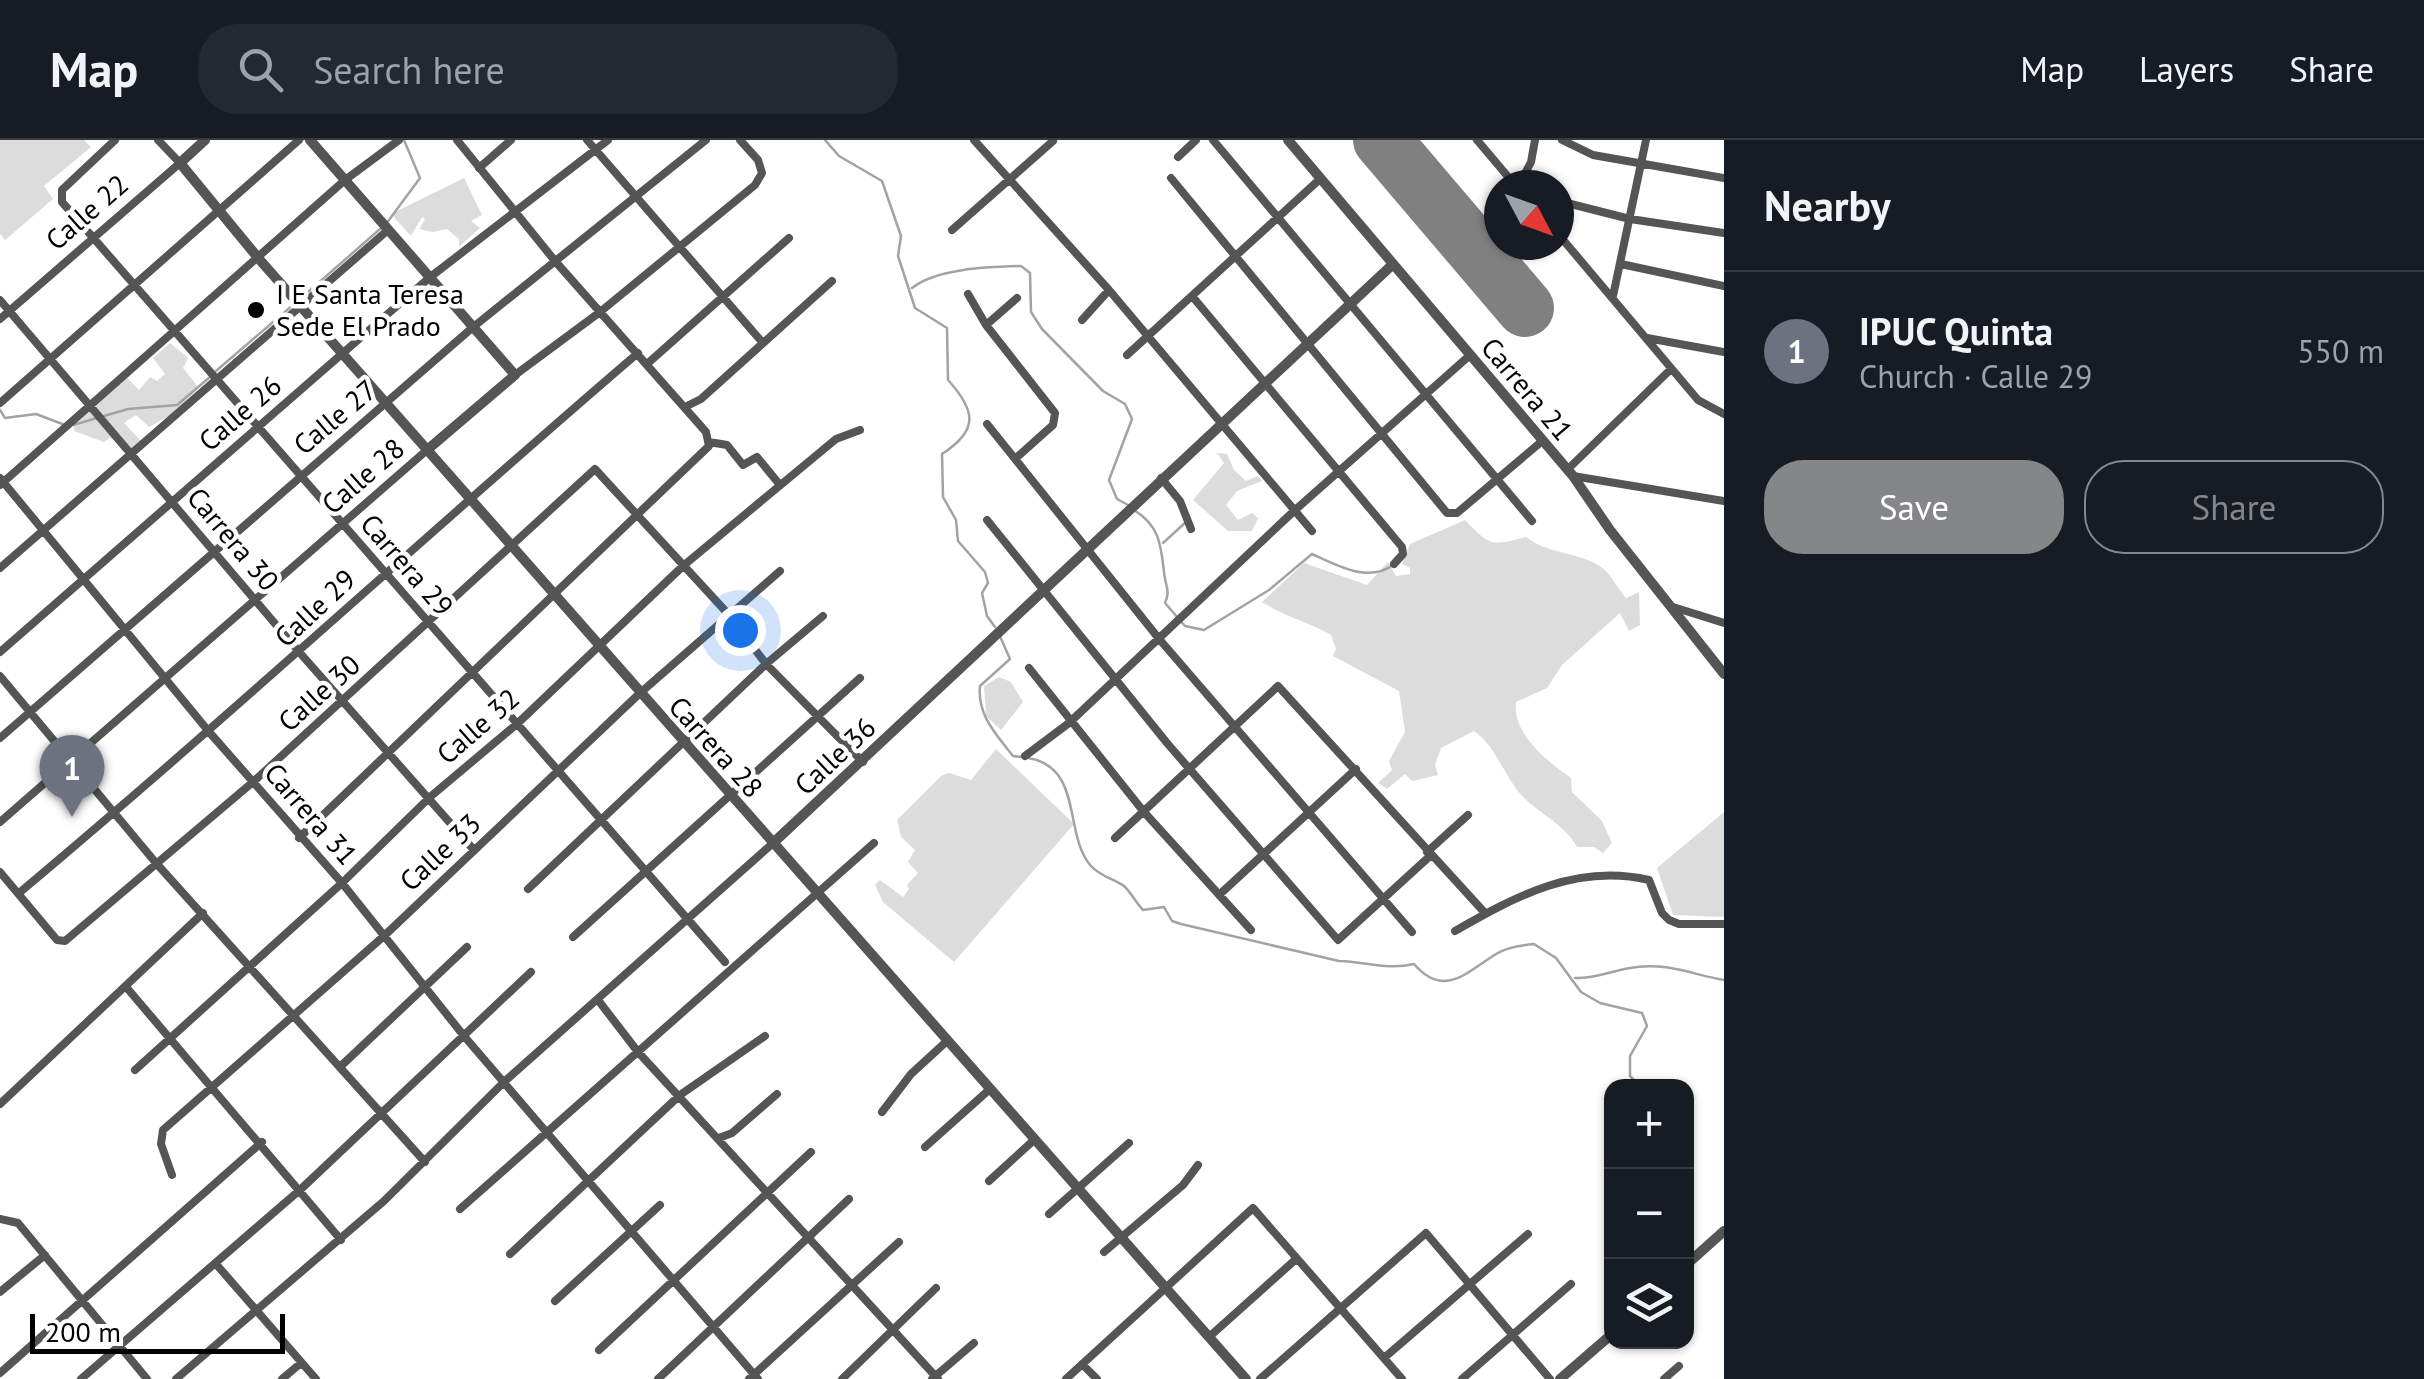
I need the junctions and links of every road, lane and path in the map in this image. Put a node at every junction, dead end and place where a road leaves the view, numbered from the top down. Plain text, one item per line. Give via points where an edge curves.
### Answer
1 (115, 140) edge
2 (158, 140) edge
3 (205, 140) edge
4 (299, 140) edge
5 (310, 140) edge
6 (399, 140) edge
7 (457, 140) edge
8 (511, 140) edge
9 (587, 140) edge
10 (608, 140) edge
11 (706, 140) edge
12 (740, 140) edge
13 (974, 140) edge
14 (1196, 140) edge
15 (1213, 140) edge
16 (1288, 140) edge
17 (1477, 140) edge
18 (1535, 140) edge
19 (1562, 140) edge
20 (1646, 140) edge
21 (1053, 142) edge
22 (596, 150) junction
23 (1178, 157) dead end
24 (180, 162) junction
25 (1641, 164) junction
26 (479, 168) junction
27 (1504, 170) edge
28 (1526, 170) edge
29 (1012, 178) junction
30 (1171, 178) dead end
31 (1724, 178) edge
32 (1320, 179) junction
33 (345, 180) junction
34 (638, 198) junction
35 (1574, 205) edge
36 (218, 210) junction
37 (514, 212) junction
38 (1277, 217) junction
39 (1630, 220) junction
40 (388, 230) junction
41 (952, 230) dead end
42 (1724, 233) edge
43 (92, 236) junction
44 (789, 238) dead end
45 (679, 246) junction
46 (1574, 252) edge
47 (1235, 256) junction
48 (259, 258) junction
49 (554, 261) junction
50 (1621, 264) junction
51 (1392, 266) junction
52 (429, 278) junction
53 (832, 281) dead end
54 (136, 282) junction
55 (1724, 286) edge
56 (1109, 290) junction
57 (968, 294) dead end
58 (724, 296) junction
59 (1192, 296) junction
60 (1613, 296) junction
61 (1017, 298) dead end
62 (0, 300) edge
63 (301, 306) junction
64 (1352, 306) junction
65 (10, 310) junction
66 (600, 312) junction
67 (0, 319) edge
68 (1082, 320) dead end
69 (986, 325) junction
70 (472, 328) junction
71 (178, 330) junction
72 (1148, 335) junction
73 (1648, 338) junction
74 (762, 342) junction
75 (1309, 344) junction
76 (1724, 352) edge
77 (638, 353) junction
78 (343, 355) junction
79 (1128, 355) dead end
80 (1469, 356) junction
81 (52, 360) junction
82 (647, 364) junction
83 (1671, 369) junction
84 (515, 375) junction
85 (217, 378) junction
86 (1265, 384) junction
87 (1424, 393) junction
88 (0, 403) edge
89 (386, 404) junction
90 (91, 405) junction
91 (684, 407) junction
92 (1724, 414) edge
93 (987, 424) dead end
94 (1220, 426) junction
95 (258, 428) junction
96 (860, 430) dead end
97 (1382, 433) junction
98 (1541, 442) junction
99 (709, 444) junction
100 (427, 450) junction
101 (130, 455) junction
102 (1016, 458) junction
103 (1338, 471) junction
104 (1570, 473) junction
105 (298, 476) junction
106 (1161, 478) junction
107 (1497, 481) junction
108 (1, 482) edge
109 (780, 485) junction
110 (468, 498) junction
111 (1724, 501) edge
112 (172, 502) junction
113 (1294, 511) junction
114 (638, 517) junction
115 (987, 520) dead end
116 (1532, 521) dead end
117 (342, 524) junction
118 (1191, 529) dead end
119 (43, 531) junction
120 (1312, 531) dead end
121 (512, 548) junction
122 (1089, 548) junction
123 (214, 551) junction
124 (1394, 564) dead end
125 (683, 566) junction
126 (0, 568) edge
127 (780, 571) dead end
128 (386, 574) junction
129 (83, 580) junction
130 (1043, 592) junction
131 (554, 595) junction
132 (256, 602) junction
133 (1673, 607) junction
134 (730, 616) junction
135 (823, 616) dead end
136 (1724, 623) edge
137 (429, 624) junction
138 (124, 629) junction
139 (1163, 637) junction
140 (599, 646) junction
141 (0, 652) edge
142 (300, 654) junction
143 (766, 664) junction
144 (1029, 668) dead end
145 (473, 672) junction
146 (1724, 674) edge
147 (0, 676) edge
148 (860, 678) dead end
149 (165, 679) junction
150 (1116, 681) junction
151 (640, 694) junction
152 (342, 701) junction
153 (31, 712) junction
154 (820, 718) junction
155 (518, 723) junction
156 (1069, 723) junction
157 (1236, 726) junction
158 (210, 733) junction
159 (0, 738) edge
160 (681, 742) junction
161 (388, 751) junction
162 (1025, 756) dead end
163 (72, 760) junction
164 (864, 762) junction
165 (1189, 769) junction
166 (1356, 769) junction
167 (560, 770) junction
168 (254, 782) junction
169 (730, 796) junction
170 (430, 797) junction
171 (1307, 810) junction
172 (1144, 812) junction
173 (114, 813) junction
174 (1468, 815) dead end
175 (603, 819) junction
176 (0, 822) edge
177 (298, 838) junction
178 (1116, 838) dead end
179 (874, 842) dead end
180 (772, 844) junction
181 (474, 850) junction
182 (1263, 852) junction
183 (1429, 854) junction
184 (156, 863) junction
185 (645, 869) junction
186 (0, 872) edge
187 (342, 883) junction
188 (528, 889) dead end
189 (816, 893) junction
190 (19, 894) junction
191 (1220, 895) junction
192 (1384, 897) junction
193 (203, 914) junction
194 (1485, 914) junction
195 (688, 920) junction
196 (1724, 924) edge
197 (1252, 930) dead end
198 (1455, 931) dead end
199 (1412, 932) dead end
200 (384, 936) junction
201 (573, 937) dead end
202 (467, 946) dead end
203 (725, 962) dead end
204 (250, 963) junction
205 (532, 972) dead end
206 (424, 987) junction
207 (127, 988) junction
208 (598, 1000) junction
209 (296, 1015) junction
210 (464, 1036) junction
211 (765, 1036) dead end
212 (171, 1037) junction
213 (947, 1041) junction
214 (638, 1052) junction
215 (341, 1066) junction
216 (135, 1070) dead end
217 (505, 1082) junction
218 (215, 1087) junction
219 (990, 1089) junction
220 (777, 1094) dead end
221 (680, 1095) junction
222 (0, 1104) edge
223 (382, 1112) junction
224 (882, 1112) dead end
225 (547, 1131) junction
226 (719, 1138) junction
227 (1034, 1140) junction
228 (262, 1142) junction
229 (1130, 1142) dead end
230 (926, 1147) dead end
231 (811, 1152) dead end
232 (426, 1162) junction
233 (1198, 1165) dead end
234 (172, 1175) dead end
235 (586, 1181) junction
236 (989, 1181) dead end
237 (301, 1188) junction
238 (1078, 1189) junction
239 (769, 1193) junction
240 (849, 1198) dead end
241 (660, 1205) dead end
242 (460, 1208) dead end
243 (1050, 1214) dead end
244 (0, 1219) edge
245 (630, 1231) junction
246 (1724, 1231) edge
247 (1528, 1234) dead end
248 (810, 1238) junction
249 (1122, 1239) junction
250 (341, 1240) junction
251 (899, 1242) dead end
252 (1104, 1252) dead end
253 (510, 1254) dead end
254 (45, 1255) junction
255 (1694, 1259) edge
256 (1295, 1260) junction
257 (216, 1264) junction
258 (672, 1280) junction
259 (852, 1284) junction
260 (1469, 1284) junction
261 (1571, 1284) dead end
262 (936, 1288) dead end
263 (1166, 1288) junction
264 (0, 1292) edge
265 (83, 1300) junction
266 (555, 1301) dead end
267 (1341, 1308) junction
268 (258, 1310) junction
269 (712, 1325) junction
270 (893, 1329) junction
271 (1514, 1335) junction
272 (1209, 1337) junction
273 (1604, 1341) edge
274 (120, 1344) junction
275 (974, 1344) dead end
276 (598, 1350) dead end
277 (1384, 1358) junction
278 (301, 1364) junction
279 (1082, 1364) junction
280 (1680, 1366) dead end
281 (0, 1373) edge
282 (754, 1377) edge
283 (935, 1378) edge
284 (81, 1379) edge
285 (147, 1379) edge
286 (176, 1379) edge
287 (282, 1379) edge
288 (316, 1379) edge
289 (658, 1379) edge
290 (842, 1379) edge
291 (1066, 1379) edge
292 (1097, 1379) edge
293 (1246, 1379) edge
294 (1260, 1379) edge
295 (1402, 1379) edge
296 (1462, 1379) edge
297 (1550, 1379) edge
298 (1560, 1379) edge
299 (1664, 1379) edge

1 - 43 street, Carrera 29 via 59,196
2 - 24 street, Carrera 28
3 - 24 street, Calle 22
4 - 36 street
5 - 33 street
6 - 33 street
7 - 26 street
8 - 26 street
9 - 22 street
10 - 22 street, Calle 26
11 - 34 street, Calle 27
12 - 45 street, Calle 28 via 762,172
13 - 29 street
14 - 23 street
15 - 38 street
16 - 32 street, Carrera 21
17 - 27 street
18 - 28 street
19 - 25 street via 1593,155
20 - 25 street
21 - 29 street
22 - 34 street
22 - 37 street, Calle 26
24 - 36 street, Carrera 28
24 - 43 street, Calle 22
25 - 31 street
25 - 39 street
26 - 37 street
29 - 41 street
29 - 56 street
30 - 47 street
32 - 38 street
32 - 51 street, Carrera 21
33 - 40 street
33 - 48 street
34 - 45 street
34 - 49 street, Calle 27
35 - 39 street
36 - 48 street, Carrera 28
36 - 54 street
37 - 49 street
37 - 52 street, Calle 26
38 - 47 street
38 - 64 street
39 - 42 street
39 - 50 street
40 - 52 street
40 - 63 street
43 - 54 street, Carrera 29
43 - 65 street, Calle 22
44 - 58 street
45 - 58 street
45 - 66 street, Calle 28
46 - 60 street
47 - 59 street
47 - 75 street
48 - 63 street, Carrera 28
48 - 71 street
49 - 66 street
49 - 70 street, Calle 27
50 - 55 street
50 - 60 street
51 - 64 street, Calle 36
51 - 80 street, Carrera 21
52 - 70 street
52 - 78 street, Calle 26
53 - 74 street
54 - 71 street, Carrera 29
54 - 81 street
56 - 68 street
56 - 72 street
57 - 69 street
58 - 74 street
58 - 82 street
59 - 72 street
59 - 86 street
60 - 73 street
61 - 69 street
62 - 65 street, Carrera 30
63 - 78 street, Carrera 28
63 - 85 street
64 - 75 street, Calle 36
64 - 87 street
65 - 67 street, Calle 22
65 - 81 street, Carrera 30
66 - 77 street
66 - 84 street, Calle 28
69 - 102 street via 1055,414 1053,426
70 - 84 street
70 - 89 street, Calle 27
71 - 85 street, Carrera 29
71 - 90 street
72 - 79 street
72 - 94 street
73 - 76 street
73 - 83 street
74 - 91 street
75 - 86 street, Calle 36
75 - 97 street
77 - 82 street
77 - 110 street, Calle 29
78 - 89 street, Carrera 28
78 - 95 street, Calle 26
80 - 87 street
80 - 98 street, Carrera 21
81 - 88 street
81 - 90 street, Carrera 30
82 - 91 street
83 - 92 street via 1698,400
83 - 104 street
84 - 100 street, Calle 28
85 - 95 street, Carrera 29
85 - 101 street
86 - 94 street, Calle 36
86 - 103 street
87 - 97 street
87 - 107 street
89 - 100 street, Carrera 28
89 - 105 street, Calle 27
90 - 101 street, Carrera 30
90 - 108 street
91 - 99 street
93 - 102 street
94 - 106 street, Calle 36
94 - 113 street
95 - 105 street, Carrera 29
95 - 112 street, Calle 26
96 - 109 street, Calle 32 via 836,439
97 - 103 street
97 - 107 street via 1451,515
98 - 104 street, Carrera 21
98 - 107 street
99 - 109 street via 727,446 742,465 757,457
99 - 114 street
100 - 110 street, Carrera 28
100 - 117 street, Calle 28
101 - 112 street, Carrera 30
101 - 119 street
102 - 122 street
103 - 113 street
103 - 124 street via 1402,547
104 - 111 street
104 - 133 street, Carrera 21
105 - 117 street, Carrera 29
105 - 123 street, Calle 27
106 - 118 street
106 - 122 street, Calle 36
107 - 116 street
108 - 119 street, Carrera 31
109 - 125 street, Calle 32
110 - 121 street, Carrera 28
110 - 128 street, Calle 29
112 - 123 street, Carrera 30
112 - 129 street, Calle 26
113 - 120 street
113 - 139 street
114 - 121 street, Calle 30 via 595,469
114 - 125 street
114 - 131 street
115 - 130 street
117 - 128 street, Carrera 29
117 - 132 street, Calle 28
119 - 126 street
119 - 129 street, Carrera 31
121 - 131 street, Carrera 28
121 - 137 street, Calle 30
122 - 130 street, Calle 36
122 - 139 street
123 - 132 street, Carrera 30
123 - 138 street, Calle 27
125 - 134 street
125 - 140 street, Calle 32
127 - 134 street, Calle 33
128 - 137 street, Carrera 29
128 - 142 street, Calle 29
129 - 138 street, Carrera 31
129 - 141 street, Calle 26
130 - 150 street
130 - 164 street, Calle 36
131 - 140 street, Carrera 28
131 - 145 street
132 - 142 street, Carrera 30
132 - 149 street, Calle 28
133 - 136 street
133 - 146 street, Carrera 21
134 - 143 street
134 - 151 street, Calle 33
135 - 143 street
137 - 145 street, Carrera 29
137 - 152 street, Calle 30
138 - 149 street, Carrera 31
138 - 153 street, Calle 27
139 - 150 street
139 - 157 street
140 - 151 street, Carrera 28
140 - 155 street, Calle 32
142 - 152 street, Carrera 30
142 - 158 street, Calle 29
143 - 154 street
143 - 160 street
144 - 156 street
145 - 155 street, Carrera 29
145 - 161 street
147 - 153 street
148 - 154 street
149 - 158 street, Carrera 31
149 - 163 street, Calle 28
150 - 156 street
150 - 165 street
151 - 160 street, Carrera 28
151 - 167 street, Calle 33
152 - 161 street, Carrera 30
152 - 168 street, Calle 30
153 - 159 street, Calle 27
153 - 163 street
154 - 164 street
154 - 169 street
155 - 167 street, Carrera 29
155 - 170 street, Calle 32
156 - 162 street
156 - 172 street
157 - 165 street
157 - 166 street via 1278,686
157 - 171 street
158 - 168 street, Carrera 31
158 - 173 street, Calle 29
160 - 169 street, Carrera 28
160 - 175 street
161 - 170 street, Carrera 30
161 - 177 street
163 - 173 street
163 - 176 street, Calle 28
164 - 180 street, Calle 36
165 - 172 street
165 - 182 street
166 - 171 street
166 - 183 street
167 - 175 street, Carrera 29
167 - 181 street, Calle 33
168 - 177 street, Carrera 31
168 - 184 street, Calle 30
169 - 180 street, Carrera 28
169 - 185 street
170 - 181 street, Carrera 30
170 - 187 street, Calle 32
171 - 182 street
171 - 192 street
172 - 178 street
172 - 191 street
173 - 184 street
173 - 190 street, Calle 29
174 - 183 street
175 - 185 street, Carrera 29
175 - 188 street
177 - 187 street, Carrera 31
179 - 189 street
180 - 189 street, Carrera 28
180 - 195 street, Calle 36
181 - 200 street, Calle 33
182 - 191 street
182 - 192 street via 1338,940
183 - 192 street
183 - 194 street
184 - 190 street, Calle 30 via 65,942
184 - 193 street
185 - 195 street, Carrera 29
185 - 201 street
186 - 190 street
187 - 200 street, Carrera 31
187 - 204 street, Calle 32
189 - 213 street, Carrera 28
189 - 214 street
191 - 197 street
192 - 199 street
193 - 204 street
193 - 207 street
194 - 196 street via 1558,879 1616,876 1649,880 1662,913 1678,924
194 - 198 street
195 - 203 street, Carrera 29
195 - 208 street, Calle 36
200 - 206 street, Carrera 31
200 - 209 street, Calle 33
202 - 206 street
204 - 209 street
204 - 212 street, Calle 32
205 - 210 street
206 - 210 street, Carrera 31
206 - 215 street
207 - 212 street
207 - 222 street
208 - 214 street
208 - 217 street, Calle 36
209 - 215 street
209 - 218 street, Calle 33
210 - 217 street, Carrera 31
210 - 223 street
211 - 221 street
212 - 216 street, Calle 32
212 - 218 street
213 - 219 street, Carrera 28
213 - 224 street
214 - 221 street
214 - 225 street
215 - 223 street
217 - 225 street, Carrera 31
217 - 232 street, Calle 36
218 - 228 street
218 - 234 street, Calle 33 via 163,1130
219 - 227 street, Carrera 28
219 - 230 street
220 - 226 street
221 - 226 street
221 - 235 street
223 - 232 street
223 - 237 street
225 - 235 street, Carrera 31
225 - 242 street
226 - 239 street
227 - 236 street
227 - 238 street, Carrera 28
228 - 237 street
228 - 265 street
229 - 238 street
231 - 239 street
232 - 250 street, Calle 36
233 - 249 street
235 - 245 street, Carrera 31
235 - 253 street
237 - 250 street
237 - 257 street
238 - 243 street
238 - 249 street, Carrera 28
239 - 248 street
239 - 258 street
240 - 248 street
241 - 245 street
244 - 254 street via 18,1223
245 - 258 street, Carrera 31
245 - 266 street
246 - 255 street
247 - 260 street
248 - 259 street
248 - 269 street
249 - 252 street
249 - 263 street, Carrera 28
250 - 268 street, Calle 36
251 - 259 street
254 - 264 street
254 - 265 street
256 - 263 street via 1253,1208
256 - 267 street
256 - 272 street
257 - 268 street
257 - 274 street
258 - 269 street, Carrera 31
258 - 276 street
259 - 270 street
259 - 282 street
260 - 267 street via 1426,1233
260 - 271 street
260 - 277 street
261 - 271 street
262 - 270 street
263 - 272 street, Carrera 28
263 - 279 street
265 - 274 street
265 - 281 street
267 - 277 street
267 - 294 street
268 - 278 street
268 - 286 street, Calle 36
269 - 282 street, Carrera 31
269 - 289 street
270 - 283 street
270 - 290 street
271 - 296 street
271 - 297 street
272 - 293 street, Carrera 28
273 - 298 street
274 - 284 street
274 - 285 street
275 - 283 street
277 - 295 street
278 - 287 street
278 - 288 street
279 - 291 street
279 - 292 street
280 - 299 street

